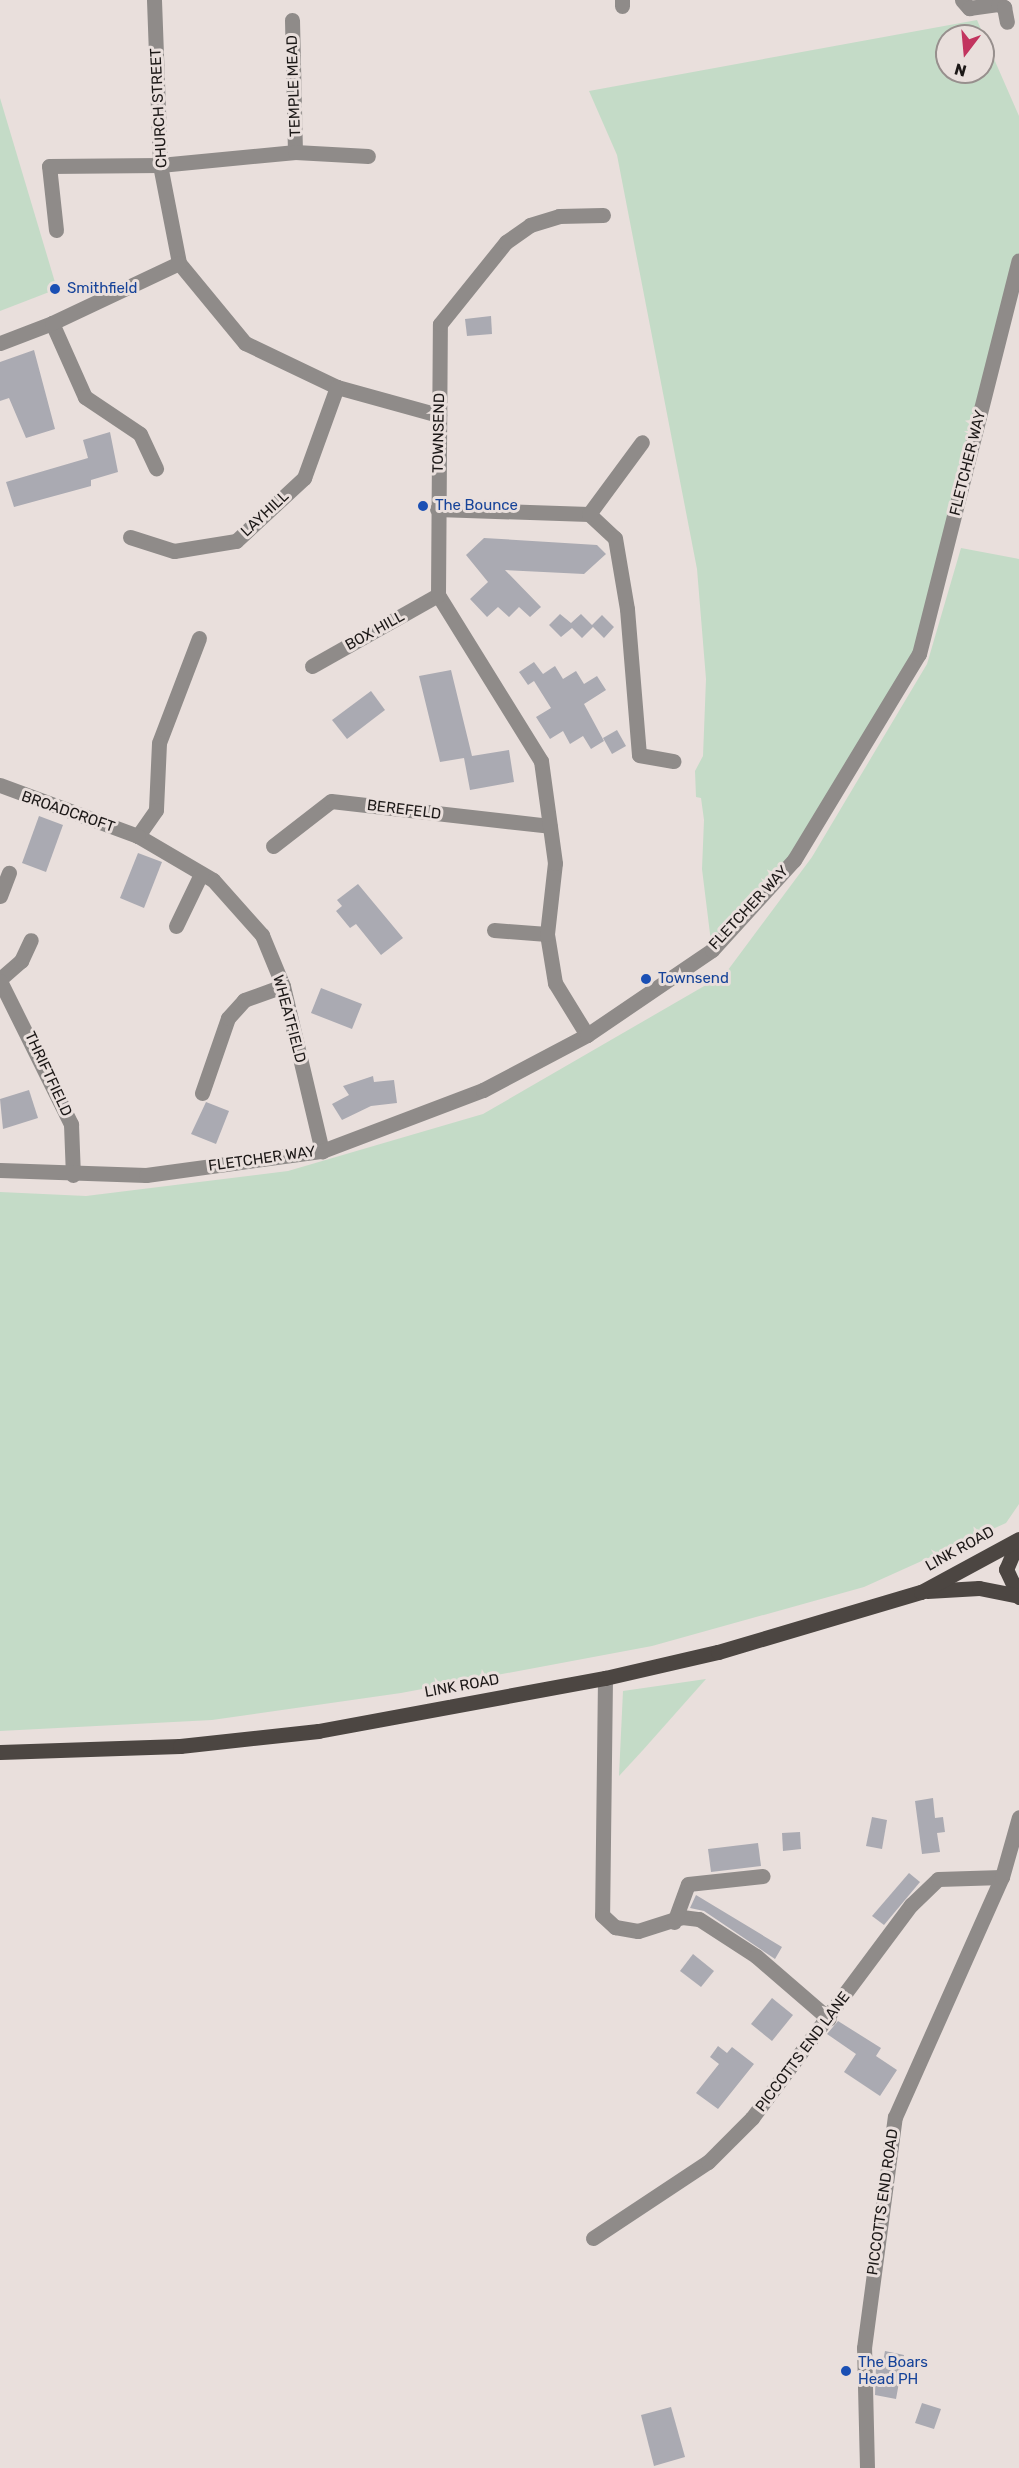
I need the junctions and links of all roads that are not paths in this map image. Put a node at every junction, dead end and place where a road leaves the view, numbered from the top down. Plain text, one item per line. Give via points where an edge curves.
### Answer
1 (154, 0) edge
2 (962, 0) edge
3 (292, 20) dead end
4 (1008, 22) edge
5 (295, 152) junction
6 (368, 156) dead end
7 (160, 165) junction
8 (603, 216) dead end
9 (57, 230) dead end
10 (1019, 260) edge
11 (179, 263) junction
12 (52, 323) junction
13 (0, 343) edge
14 (337, 387) junction
15 (439, 415) junction
16 (642, 442) dead end
17 (156, 468) dead end
18 (437, 509) junction
19 (589, 514) junction
20 (129, 537) dead end
21 (438, 595) junction
22 (199, 638) dead end
23 (312, 666) dead end
24 (673, 761) dead end
25 (0, 785) edge
26 (550, 826) junction
27 (138, 836) junction
28 (273, 846) dead end
29 (9, 873) dead end
30 (201, 874) junction
31 (0, 896) edge
32 (176, 926) dead end
33 (494, 930) dead end
34 (548, 934) junction
35 (31, 940) dead end
36 (0, 980) edge
37 (283, 986) junction
38 (588, 1035) junction
39 (202, 1093) dead end
40 (322, 1151) junction
41 (0, 1170) edge
42 (73, 1175) junction
43 (1018, 1540) edge
44 (921, 1592) junction
45 (1019, 1597) edge
46 (605, 1678) junction
47 (0, 1752) edge
48 (1019, 1817) edge
49 (764, 1876) dead end
50 (1002, 1877) junction
51 (674, 1922) junction
52 (829, 2019) junction
53 (593, 2238) dead end
54 (867, 2468) edge

1 - 7 street, CHURCH STREET
2 - 4 street via 969,8 998,4
3 - 5 street, TEMPLE MEAD
5 - 6 street, TEMPLE MEAD
5 - 7 street, TEMPLE MEAD
7 - 9 street, TEMPLE MEAD via 49,166
7 - 11 street, CHURCH STREET
8 - 15 street, TOWNSEND via 559,216 530,225 506,242 440,324
10 - 38 street, FLETCHER WAY via 919,654 794,860 712,950
11 - 12 street
11 - 14 street, CHURCH STREET via 245,343
12 - 13 street
12 - 17 street via 85,397 140,434
14 - 15 street, CHURCH STREET
14 - 20 street, LAYHILL via 304,478 236,541 174,551
15 - 18 street, TOWNSEND
16 - 19 street
18 - 19 street
18 - 21 street, TOWNSEND
19 - 24 street via 615,538 627,609 639,755
21 - 23 street, BOX HILL
21 - 26 street via 541,761
22 - 27 street via 159,742 156,810
25 - 27 street, BROADCROFT
26 - 28 street, BEREFELD via 331,801
26 - 34 street via 555,863
27 - 30 street, WHEATFIELD
29 - 31 street
30 - 32 street
30 - 37 street, WHEATFIELD via 262,935
33 - 34 street
34 - 38 street via 555,982
35 - 36 street via 21,961
36 - 42 street, THRIFTFIELD via 71,1124
37 - 39 street via 244,1000 228,1018
37 - 40 street, WHEATFIELD
38 - 40 street, FLETCHER WAY via 483,1090
40 - 42 street, FLETCHER WAY via 146,1175
41 - 42 street, FLETCHER WAY
43 - 44 main road, LINK ROAD
43 - 45 main road, LINK ROAD via 1006,1569
44 - 45 main road, LINK ROAD via 979,1588
44 - 46 main road, LINK ROAD via 718,1652
46 - 47 main road, LINK ROAD via 318,1731 180,1746
46 - 51 street via 600,1911 615,1927 628,1930
48 - 50 street, PICCOTTS END ROAD
49 - 51 street via 688,1884
50 - 52 street, PICCOTTS END LANE via 938,1879 911,1905
50 - 54 street, PICCOTTS END ROAD via 895,2117 864,2348
51 - 52 street via 691,1916 712,1925
52 - 53 street, PICCOTTS END LANE via 752,2118 708,2162

